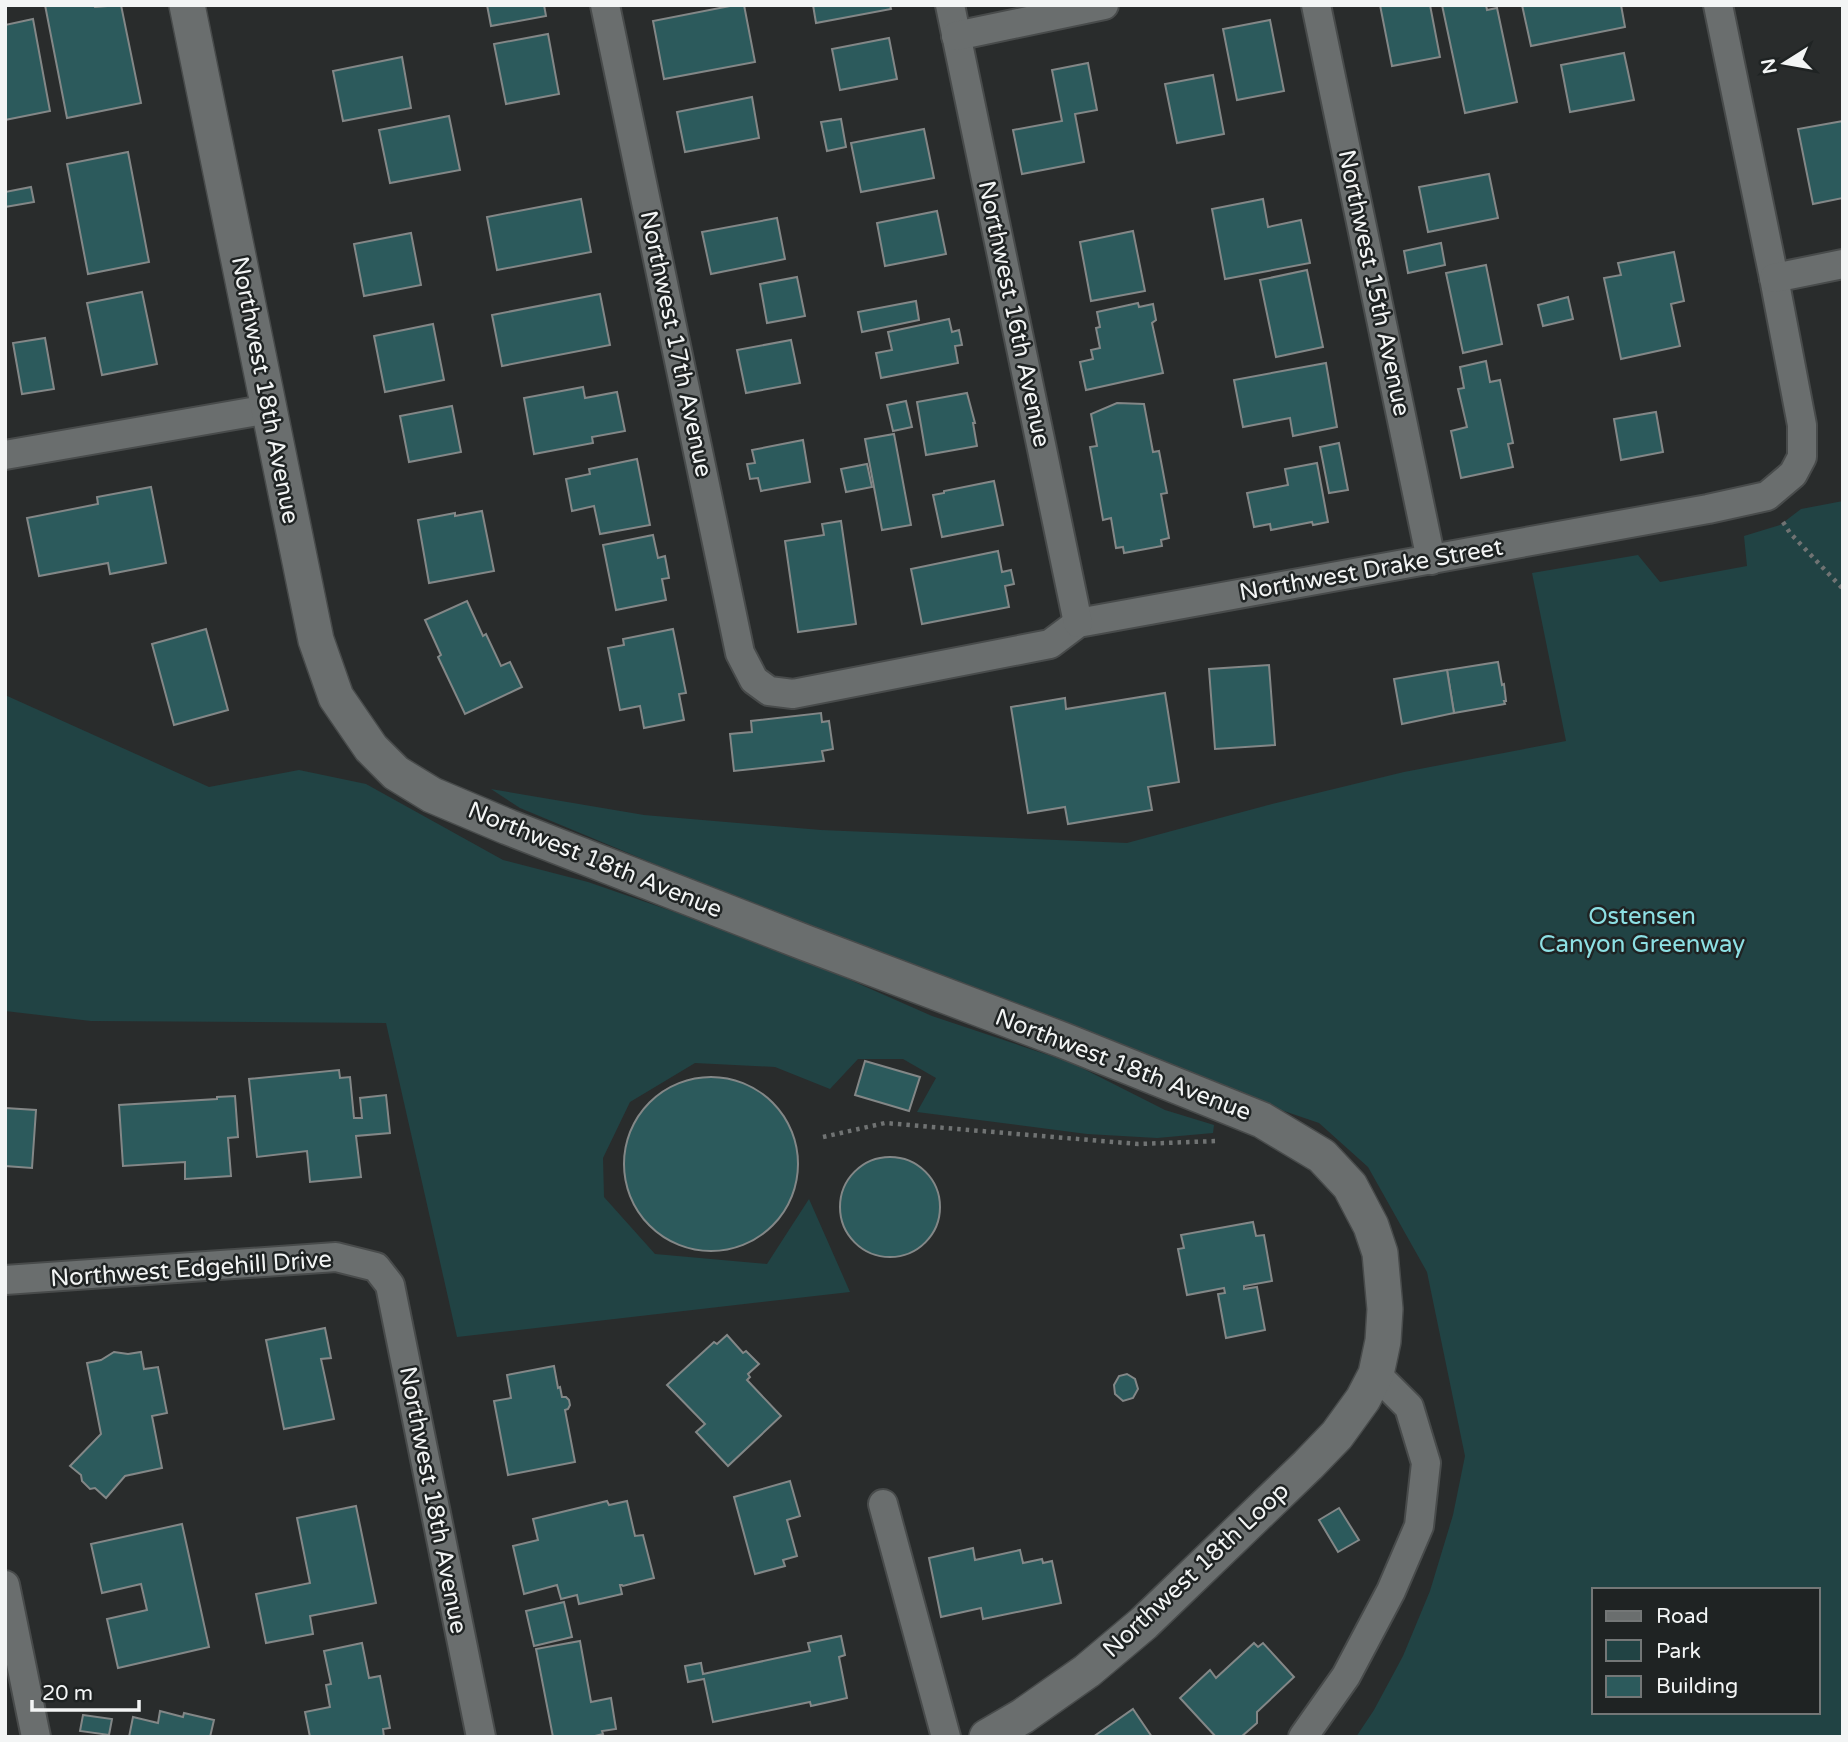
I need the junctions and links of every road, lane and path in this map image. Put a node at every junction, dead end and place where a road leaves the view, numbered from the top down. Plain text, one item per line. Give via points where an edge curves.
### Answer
1 (187, 5) edge
2 (605, 5) edge
3 (950, 5) edge
4 (1104, 5) edge
5 (1316, 5) edge
6 (1718, 5) edge
7 (956, 36) junction
8 (1843, 264) edge
9 (1774, 278) junction
10 (269, 409) junction
11 (5, 455) edge
12 (1767, 496) junction
13 (1432, 560) junction
14 (1843, 589) edge
15 (1078, 623) junction
16 (754, 680) joint
17 (823, 1137) dead end
18 (1229, 1141) dead end
19 (376, 1267) joint
20 (5, 1280) edge
21 (1377, 1374) junction
22 (883, 1504) dead end
23 (5, 1585) edge
24 (36, 1737) edge
25 (481, 1737) edge
26 (946, 1737) edge
27 (987, 1737) edge
28 (1303, 1737) edge

1 - 10 street, Northwest 18th Avenue
2 - 16 street, Northwest 17th Avenue via 740,653
3 - 7 street, Northwest 16th Avenue
4 - 7 street
5 - 13 street, Northwest 15th Avenue
6 - 9 street
7 - 15 street, Northwest 16th Avenue
8 - 9 street
9 - 12 street, Northwest Drake Street via 1802,425 1802,457 1793,474
10 - 11 street
10 - 21 street, Northwest 18th Avenue via 316,640 336,697 371,748 396,773 432,795 508,827 1065,1041 1262,1120 1295,1139 1322,1156 1350,1186 1371,1226 1380,1253 1385,1309
12 - 13 street, Northwest Drake Street
12 - 14 path via 1790,533
13 - 15 street, Northwest Drake Street
15 - 16 street, Northwest Drake Street via 1050,644 793,694 769,691
17 - 18 path via 885,1123 1138,1144
19 - 20 street, Northwest Edgehill Drive via 336,1257
19 - 25 street, Northwest 18th Avenue via 390,1285
21 - 27 street, Northwest 18th Loop via 1337,1435 1144,1623 1087,1671
21 - 28 street via 1409,1406 1426,1463 1419,1526 1346,1676
22 - 26 street
23 - 24 street

